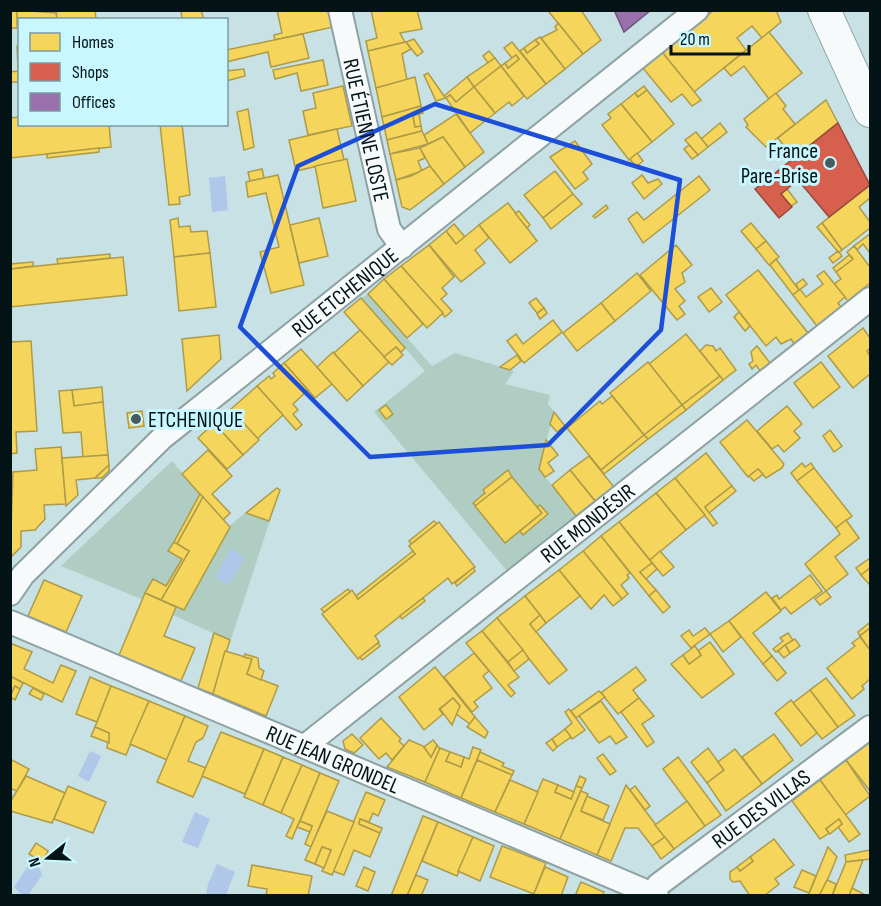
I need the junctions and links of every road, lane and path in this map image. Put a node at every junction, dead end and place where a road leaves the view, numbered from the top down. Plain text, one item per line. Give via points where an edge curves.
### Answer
1 (340, 10) edge
2 (697, 10) edge
3 (824, 10) edge
4 (870, 111) edge
5 (402, 247) junction
6 (870, 299) edge
7 (10, 594) edge
8 (10, 622) edge
9 (870, 727) edge
10 (305, 746) junction
11 (656, 895) edge

1 - 5 street, RUE ÉTIENNE LOSTE via 389,230
2 - 5 street, RUE ETCHENIQUE
3 - 4 main road
5 - 7 street, RUE ETCHENIQUE via 162,438 23,575
6 - 10 street, RUE MONDÉSIR
8 - 10 street, RUE JEAN GRONDEL
9 - 11 street, RUE DES VILLAS via 658,885
10 - 11 street, RUE JEAN GRONDEL

